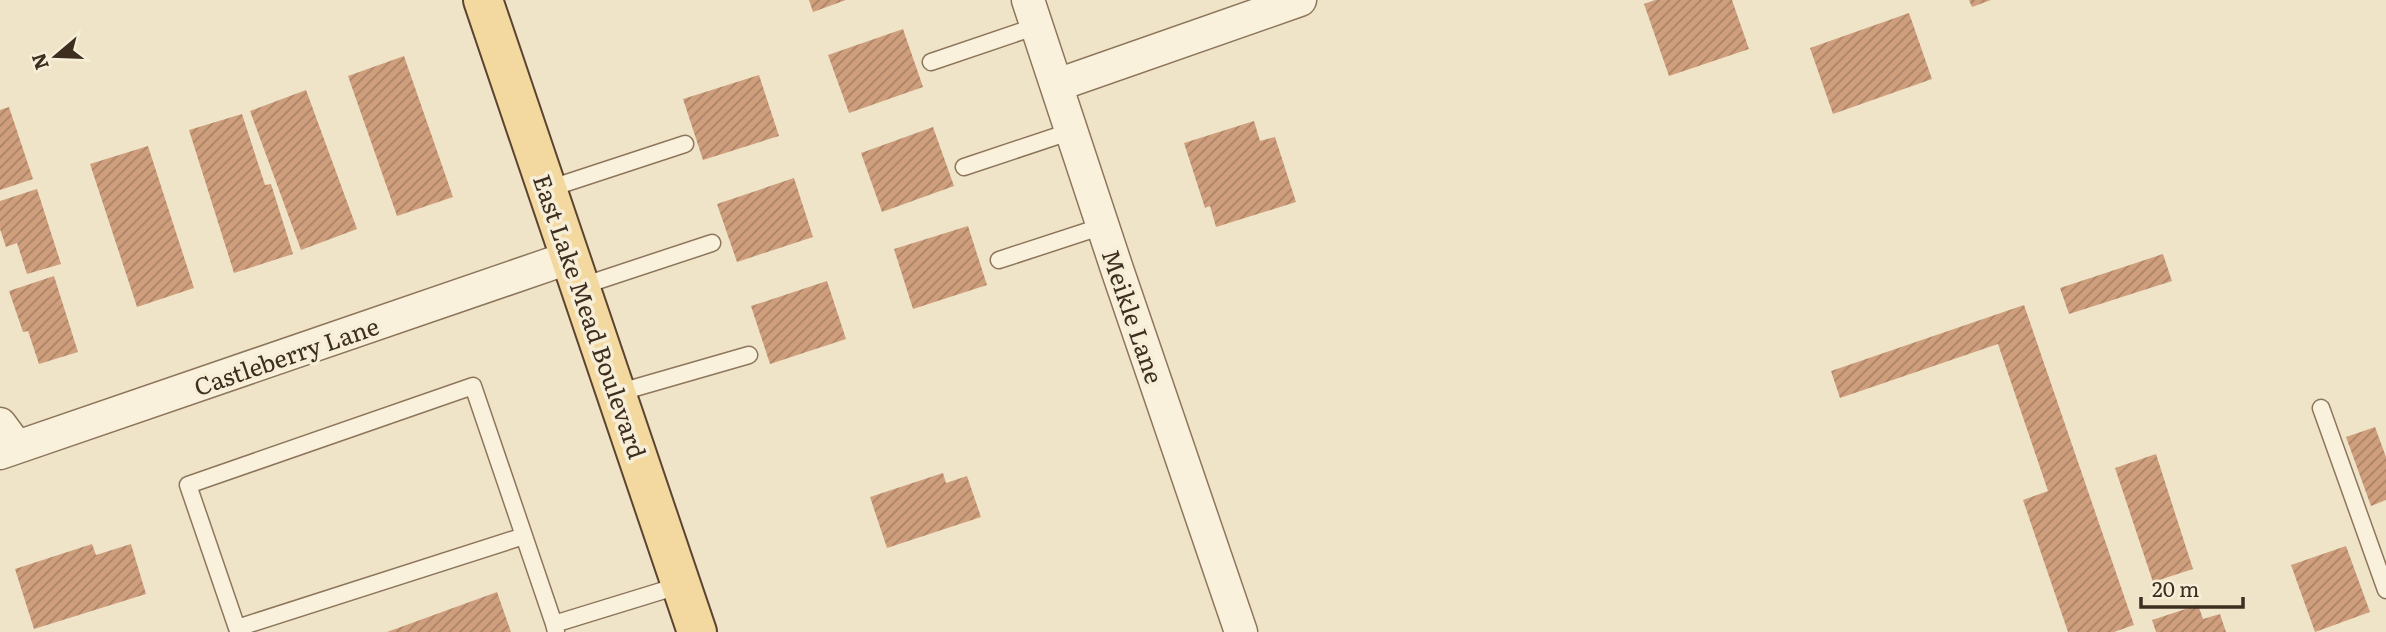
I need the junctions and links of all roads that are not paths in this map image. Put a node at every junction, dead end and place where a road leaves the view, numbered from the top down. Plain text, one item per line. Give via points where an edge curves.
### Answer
1 (483, 0) edge
2 (1300, 0) edge
3 (1033, 13) edge
4 (931, 62) dead end
5 (1057, 85) junction
6 (1072, 131) junction
7 (685, 144) dead end
8 (964, 167) dead end
9 (548, 189) junction
10 (1103, 226) junction
11 (712, 243) dead end
12 (999, 260) dead end
13 (577, 272) junction
14 (749, 355) dead end
15 (617, 393) junction
16 (2321, 408) dead end
17 (6, 441) edge
18 (524, 536) junction
19 (681, 585) junction
20 (2386, 590) edge
21 (555, 628) edge
22 (697, 632) edge
23 (1241, 632) edge

1 - 9 main road, East Lake Mead Boulevard
2 - 5 street
3 - 4 lane
3 - 5 street, Meikle Lane
5 - 6 street, Meikle Lane
6 - 8 lane
6 - 10 street, Meikle Lane
7 - 9 lane
9 - 13 main road, East Lake Mead Boulevard
10 - 12 lane
10 - 23 street, Meikle Lane
11 - 13 lane
13 - 15 main road, East Lake Mead Boulevard
13 - 17 street, Castleberry Lane
14 - 15 lane
15 - 19 main road, East Lake Mead Boulevard
16 - 20 lane
18 - 18 lane via 473,386 188,485 237,628
18 - 21 lane
19 - 21 lane
19 - 22 main road, East Lake Mead Boulevard

